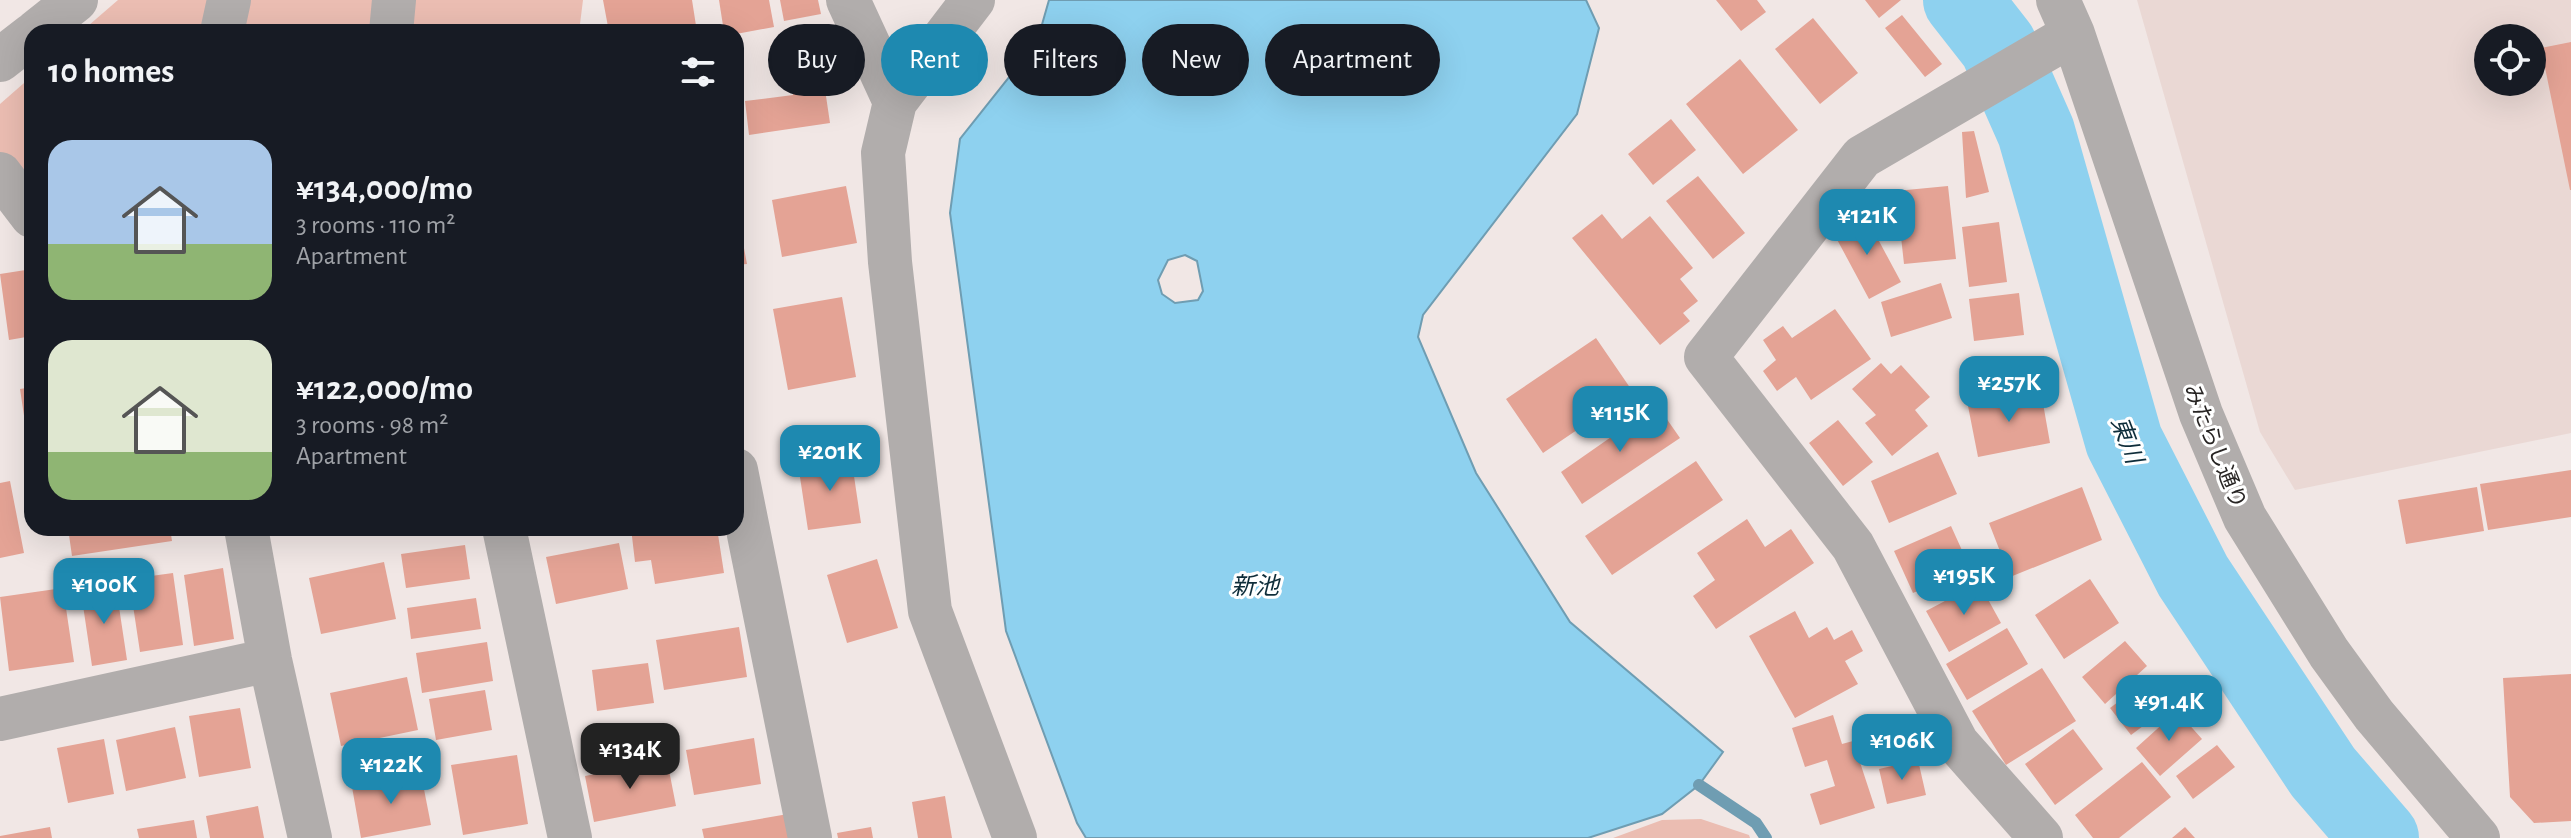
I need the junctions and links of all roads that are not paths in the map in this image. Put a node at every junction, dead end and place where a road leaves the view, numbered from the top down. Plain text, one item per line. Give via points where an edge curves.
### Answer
1 (229, 0) edge
2 (394, 0) edge
3 (848, 0) edge
4 (973, 0) edge
5 (2066, 17) edge
6 (224, 24) edge
7 (392, 24) edge
8 (24, 40) edge
9 (0, 60) edge
10 (895, 102) junction
11 (0, 174) edge
12 (24, 206) edge
13 (744, 510) edge
14 (247, 536) edge
15 (506, 536) edge
16 (270, 660) junction
17 (0, 719) edge
18 (310, 838) edge
19 (570, 838) edge
20 (810, 838) edge
21 (1015, 838) edge
22 (2041, 838) edge
23 (2478, 838) edge

1 - 6 street
2 - 7 street
3 - 10 street
4 - 10 street
5 - 22 street via 2027,61 1862,157 1706,357 1853,546 1957,743
5 - 23 street, みたらし通り via 2201,414 2245,518 2347,678
8 - 9 street
10 - 21 street via 883,153 890,262 930,611
11 - 12 street
13 - 20 street
14 - 16 street
15 - 19 street
16 - 17 street
16 - 18 street

